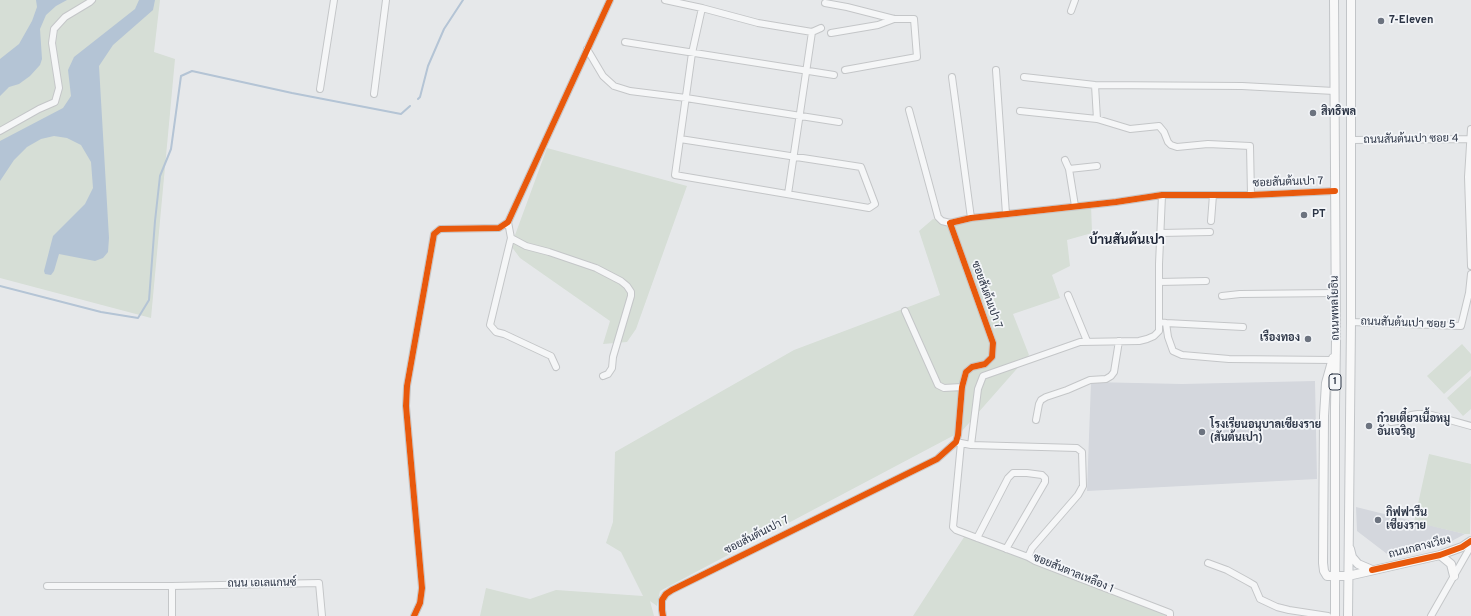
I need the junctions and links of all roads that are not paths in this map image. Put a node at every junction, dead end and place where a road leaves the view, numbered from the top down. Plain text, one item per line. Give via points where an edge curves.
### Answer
1 (92, 0) edge
2 (334, 0) edge
3 (386, 0) edge
4 (610, 0) edge
5 (665, 0) edge
6 (848, 0) edge
7 (1075, 0) edge
8 (1334, 0) edge
9 (1351, 0) edge
10 (825, 3) dead end
11 (847, 7) junction
12 (702, 8) junction
13 (1071, 11) dead end
14 (894, 19) junction
15 (821, 28) dead end
16 (812, 32) junction
17 (831, 33) dead end
18 (625, 42) dead end
19 (587, 49) junction
20 (692, 53) junction
21 (844, 70) dead end
22 (996, 70) dead end
23 (806, 71) junction
24 (834, 75) dead end
25 (952, 77) dead end
26 (1024, 77) dead end
27 (1095, 85) junction
28 (320, 89) dead end
29 (1334, 91) junction
30 (374, 94) dead end
31 (686, 98) junction
32 (908, 110) dead end
33 (1020, 111) dead end
34 (799, 116) junction
35 (1097, 119) junction
36 (839, 122) dead end
37 (1471, 129) edge
38 (0, 131) edge
39 (680, 139) junction
40 (1471, 139) edge
41 (1351, 140) junction
42 (794, 156) junction
43 (1065, 160) dead end
44 (1097, 166) dead end
45 (1069, 169) junction
46 (1469, 177) edge
47 (1335, 191) junction
48 (788, 194) junction
49 (1162, 195) junction
50 (1213, 195) junction
51 (1251, 195) junction
52 (1075, 206) junction
53 (1006, 214) junction
54 (971, 218) junction
55 (1211, 221) dead end
56 (508, 222) junction
57 (950, 223) junction
58 (1210, 232) dead end
59 (1161, 233) junction
60 (511, 238) junction
61 (1471, 266) edge
62 (1471, 274) edge
63 (1206, 281) dead end
64 (1159, 282) junction
65 (1336, 293) junction
66 (1470, 293) edge
67 (1068, 295) dead end
68 (1222, 296) dead end
69 (905, 311) dead end
70 (1351, 322) junction
71 (1163, 323) junction
72 (1244, 327) dead end
73 (1087, 341) junction
74 (1336, 341) junction
75 (1119, 342) junction
76 (1332, 360) junction
77 (556, 367) dead end
78 (603, 376) dead end
79 (962, 387) junction
80 (1036, 420) dead end
81 (1391, 422) dead end
82 (1471, 426) edge
83 (958, 443) junction
84 (971, 445) junction
85 (977, 538) junction
86 (1471, 541) edge
87 (1471, 546) edge
88 (1349, 547) junction
89 (1006, 548) junction
90 (1440, 555) junction
91 (1028, 556) junction
92 (1208, 563) dead end
93 (1372, 570) junction
94 (1348, 576) junction
95 (1454, 576) junction
96 (1335, 577) junction
97 (47, 586) dead end
98 (172, 586) junction
99 (1348, 594) junction
100 (172, 616) edge
101 (322, 616) edge
102 (414, 616) edge
103 (664, 616) edge
104 (1170, 616) edge
105 (1328, 616) edge
106 (1335, 616) edge
107 (1348, 616) edge
108 (1431, 616) edge

1 - 38 street via 65,17 54,29 52,43 59,88 55,102
2 - 28 street
3 - 30 street
4 - 19 street
5 - 12 street
6 - 11 street
7 - 13 street
8 - 29 main road, ถนนพหลโยธิน / 1
9 - 41 main road, ถนนพหลโยธิน / 1
10 - 11 street
11 - 14 street
12 - 16 street via 758,23
12 - 20 street
14 - 17 street via 878,25
14 - 21 street via 914,19 917,57
15 - 16 street
16 - 23 street
18 - 20 street
19 - 31 street via 602,76 614,86 630,91
19 - 56 street
20 - 23 street
20 - 31 street
22 - 53 street
23 - 24 street
23 - 34 street
25 - 54 street
26 - 27 street
27 - 29 street via 1242,86
27 - 35 street
29 - 47 main road, ถนนพหลโยธิน / 1
31 - 34 street
31 - 39 street
32 - 57 street via 938,217
33 - 35 street
34 - 36 street
34 - 42 street
35 - 51 street via 1130,129 1159,126 1168,142 1176,147 1208,144 1250,146
37 - 40 street
39 - 42 street
39 - 48 street via 675,175
40 - 41 street, ถนนสันต้นเปา ซอย 4
40 - 46 street
41 - 70 main road, ถนนพหลโยธิน / 1
42 - 48 street
42 - 48 street via 861,166 875,204 868,208
43 - 45 street
44 - 45 street
45 - 52 street
46 - 61 street
47 - 51 street, ซอยสันต้นเปา 7
47 - 65 main road, ถนนพหลโยธิน / 1
49 - 50 street, ซอยสันต้นเปา 7
49 - 52 street, ซอยสันต้นเปา 7
49 - 59 street
50 - 51 street, ซอยสันต้นเปา 7
50 - 55 street
52 - 53 street, ซอยสันต้นเปา 7
53 - 54 street, ซอยสันต้นเปา 7
54 - 57 street, ซอยสันต้นเปา 7
56 - 60 street
56 - 102 street via 499,228 440,229 434,234 407,386 406,406 422,588 420,603
57 - 79 street, ซอยสันต้นเปา 7 via 993,343 992,357 985,364 972,367 966,372
58 - 59 street
59 - 64 street
60 - 77 street via 490,325 496,332 551,356
60 - 78 street via 526,246 596,268 628,286 631,296 612,368
62 - 66 street, ถนนสันต้นเปา ซอย 5
63 - 64 street
64 - 71 street
65 - 68 street
65 - 74 main road, ถนนพหลโยธิน / 1
66 - 70 street, ถนนสันต้นเปา ซอย 5 via 1461,326
67 - 73 street
69 - 79 street via 938,386
70 - 88 main road, ถนนพหลโยธิน / 1
71 - 72 street
71 - 75 street via 1159,331 1148,339
71 - 76 street via 1173,351 1182,356
73 - 75 street
73 - 84 street via 983,376 978,389
74 - 76 main road
74 - 96 main road, ถนนพหลโยธิน / 1
75 - 80 street via 1114,372 1111,376 1106,379 1090,380 1046,397 1039,404
76 - 96 main road via 1326,383 1324,416 1323,563 1327,576
79 - 83 street, ซอยสันต้นเปา 7
81 - 82 street via 1404,420 1411,415 1428,414
83 - 84 street, ซอยสันตาลเหลือง 1
83 - 85 street via 952,525 956,530
83 - 103 street, ซอยสันต้นเปา 7 via 936,459 672,590 662,600
84 - 91 street, ซอยสันตาลเหลือง 1 via 1077,448 1082,452 1083,486
85 - 89 street
85 - 89 street via 1013,473 1042,475 1045,482
86 - 90 main road, ถนนกลางเวียง
87 - 95 street
88 - 93 main road via 1358,564
88 - 94 main road, ถนนพหลโยธิน / 1
89 - 91 street
90 - 93 main road, ถนนกลางเวียง
90 - 95 main road via 1451,564
91 - 104 street, ซอยสันตาลเหลือง 1 via 1035,561 1170,613
92 - 105 street via 1254,585 1260,599 1277,607
93 - 94 main road, ถนนกลางเวียง
93 - 99 main road via 1358,578
94 - 96 main road, ถนนกลางเวียง
94 - 99 main road, ถนนพหลโยธิน / 1
95 - 108 street
96 - 106 main road, ถนนพหลโยธิน / 1
97 - 98 street, ถนน เอเลแกนซ์
98 - 100 street
98 - 101 street, ถนน เอเลแกนซ์ via 319,583
99 - 107 main road, ถนนพหลโยธิน / 1

